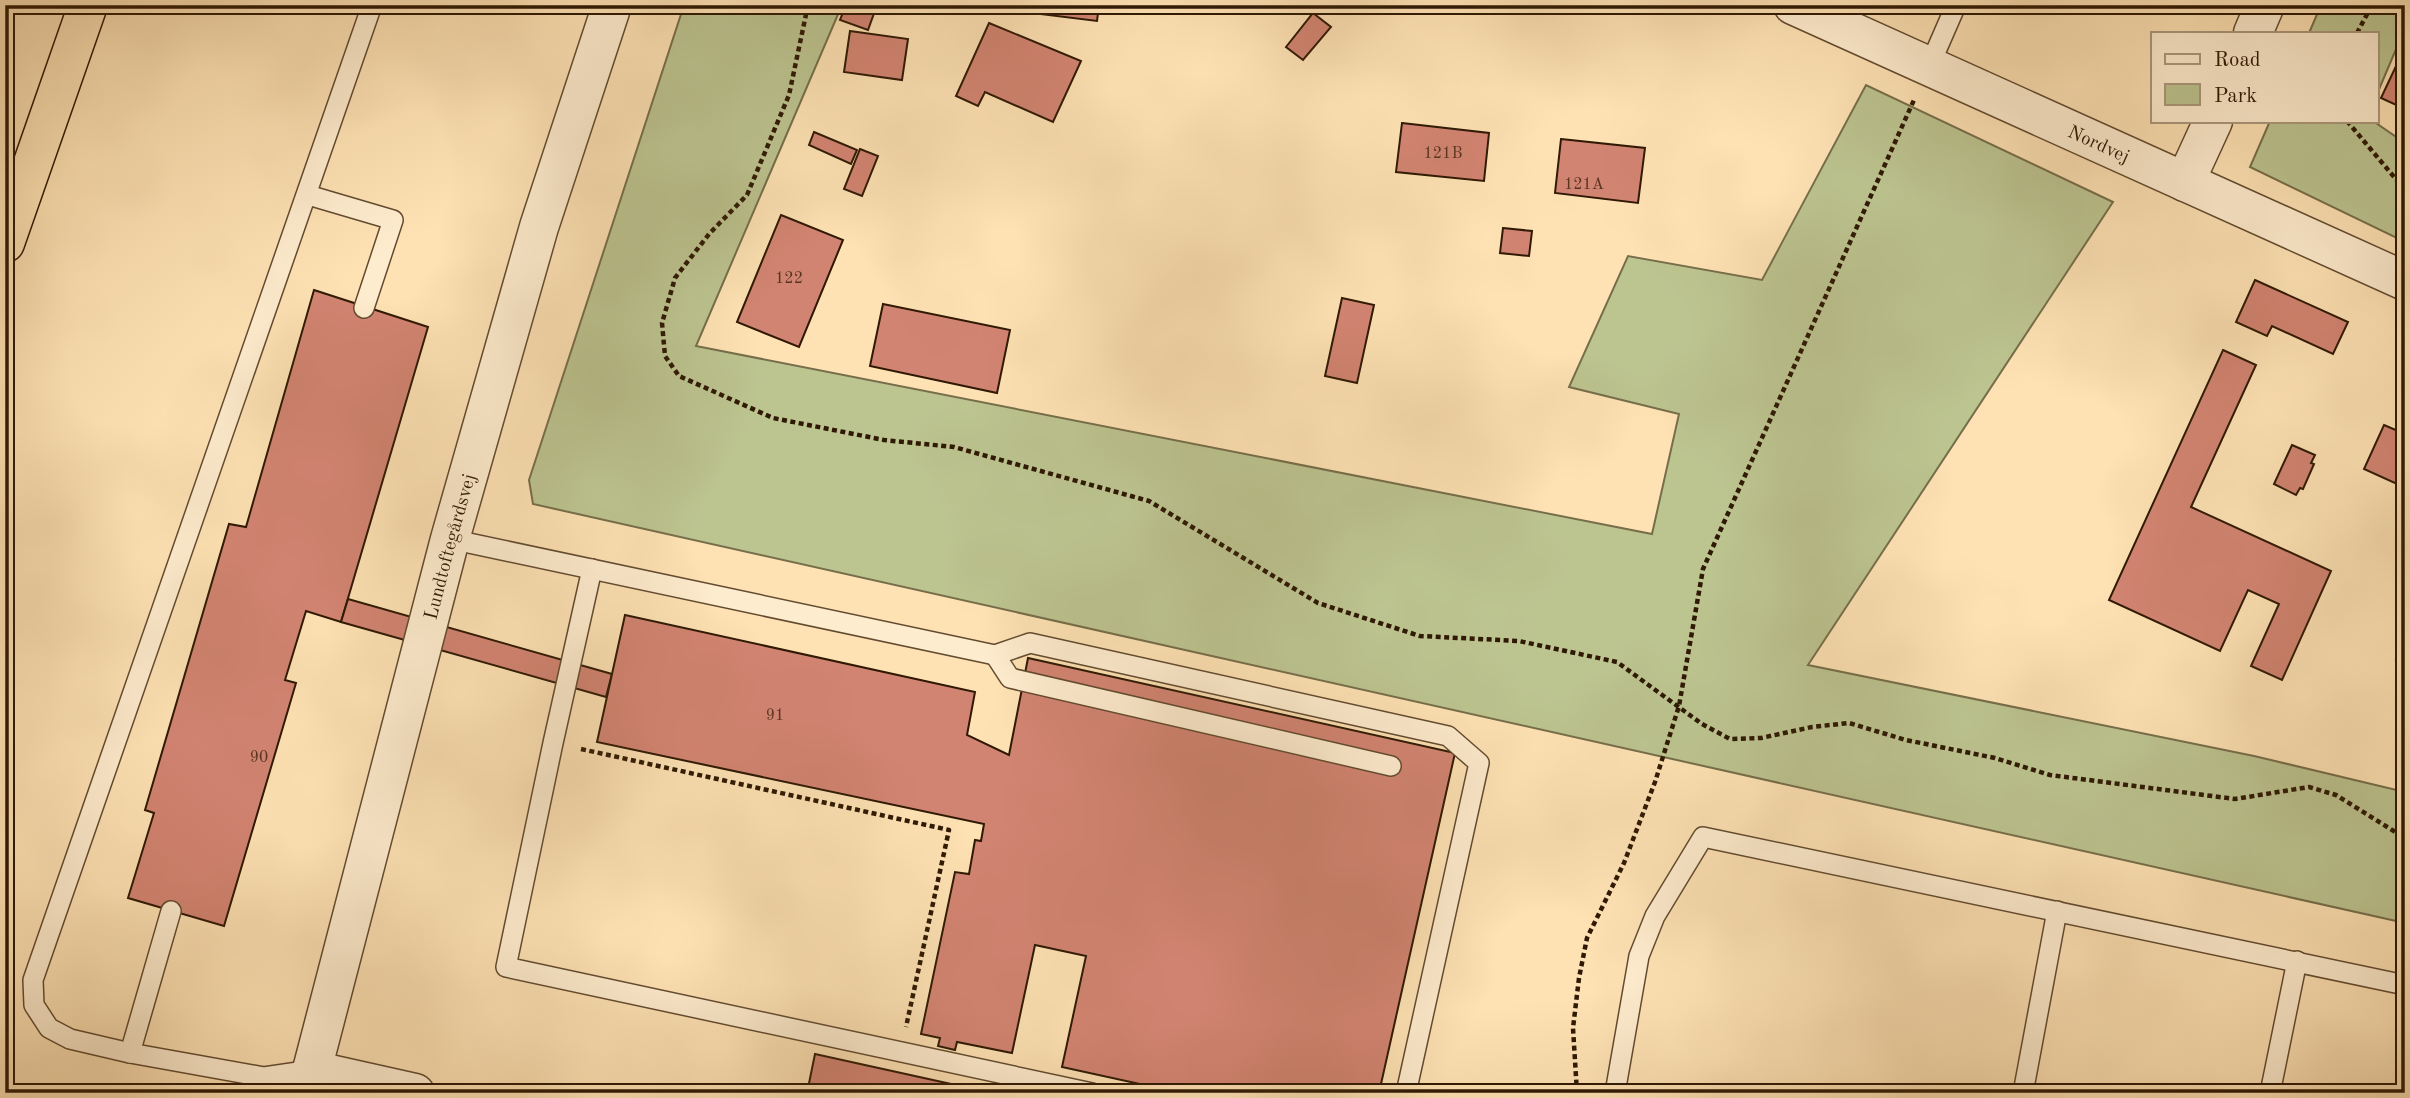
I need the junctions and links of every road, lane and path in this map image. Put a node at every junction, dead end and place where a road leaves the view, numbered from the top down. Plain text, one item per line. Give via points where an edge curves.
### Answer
1 (88, 5) edge
2 (373, 5) edge
3 (612, 5) edge
4 (808, 5) edge
5 (1793, 5) edge
6 (1956, 5) edge
7 (2265, 5) edge
8 (2372, 5) edge
9 (2252, 32) edge
10 (2358, 32) edge
11 (1929, 67) junction
12 (2213, 122) edge
13 (2348, 122) edge
14 (2185, 182) junction
15 (2405, 190) edge
16 (308, 195) junction
17 (5, 243) edge
18 (2405, 281) edge
19 (365, 308) dead end
20 (450, 538) junction
21 (592, 569) junction
22 (995, 655) junction
23 (1679, 706) junction
24 (552, 743) junction
25 (1391, 766) dead end
26 (2405, 838) edge
27 (171, 911) dead end
28 (2057, 911) junction
29 (2297, 961) junction
30 (2405, 985) edge
31 (901, 1051) junction
32 (130, 1053) junction
33 (309, 1081) edge
34 (415, 1093) edge
35 (1092, 1093) edge
36 (1406, 1093) edge
37 (1577, 1093) edge
38 (1615, 1093) edge
39 (2023, 1093) edge
40 (2270, 1093) edge

1 - 17 highway
2 - 16 lane
3 - 20 street, Lundtoftegårdsvej via 539,227
4 - 23 path via 789,95 747,195 675,278 662,323 664,356 679,376 773,418 884,440 954,446 1149,501 1318,603 1420,636 1519,641 1617,662
5 - 11 street, Nordvej
6 - 11 lane
7 - 9 street
8 - 10 path
11 - 14 street, Nordvej
11 - 23 path via 1703,569
12 - 14 street
13 - 15 path
14 - 18 street, Nordvej
16 - 19 lane via 393,220
16 - 32 lane via 33,980 34,1005 49,1028 71,1039
20 - 21 lane
20 - 33 street, Lundtoftegårdsvej
21 - 22 lane
21 - 24 lane
22 - 25 lane via 1010,678
22 - 36 lane via 1030,643 1097,657 1448,736 1479,762
23 - 26 path via 1730,739 1849,723 2050,775 2235,799 2309,787 2336,795
23 - 37 path via 1624,863 1587,938 1573,1028
24 - 31 lane via 506,967
24 - 31 path via 949,830
27 - 32 lane
28 - 29 lane
28 - 38 lane via 1703,837 1655,916 1639,956
28 - 39 lane
29 - 30 lane
29 - 40 lane
31 - 35 lane
32 - 33 lane
33 - 34 street

